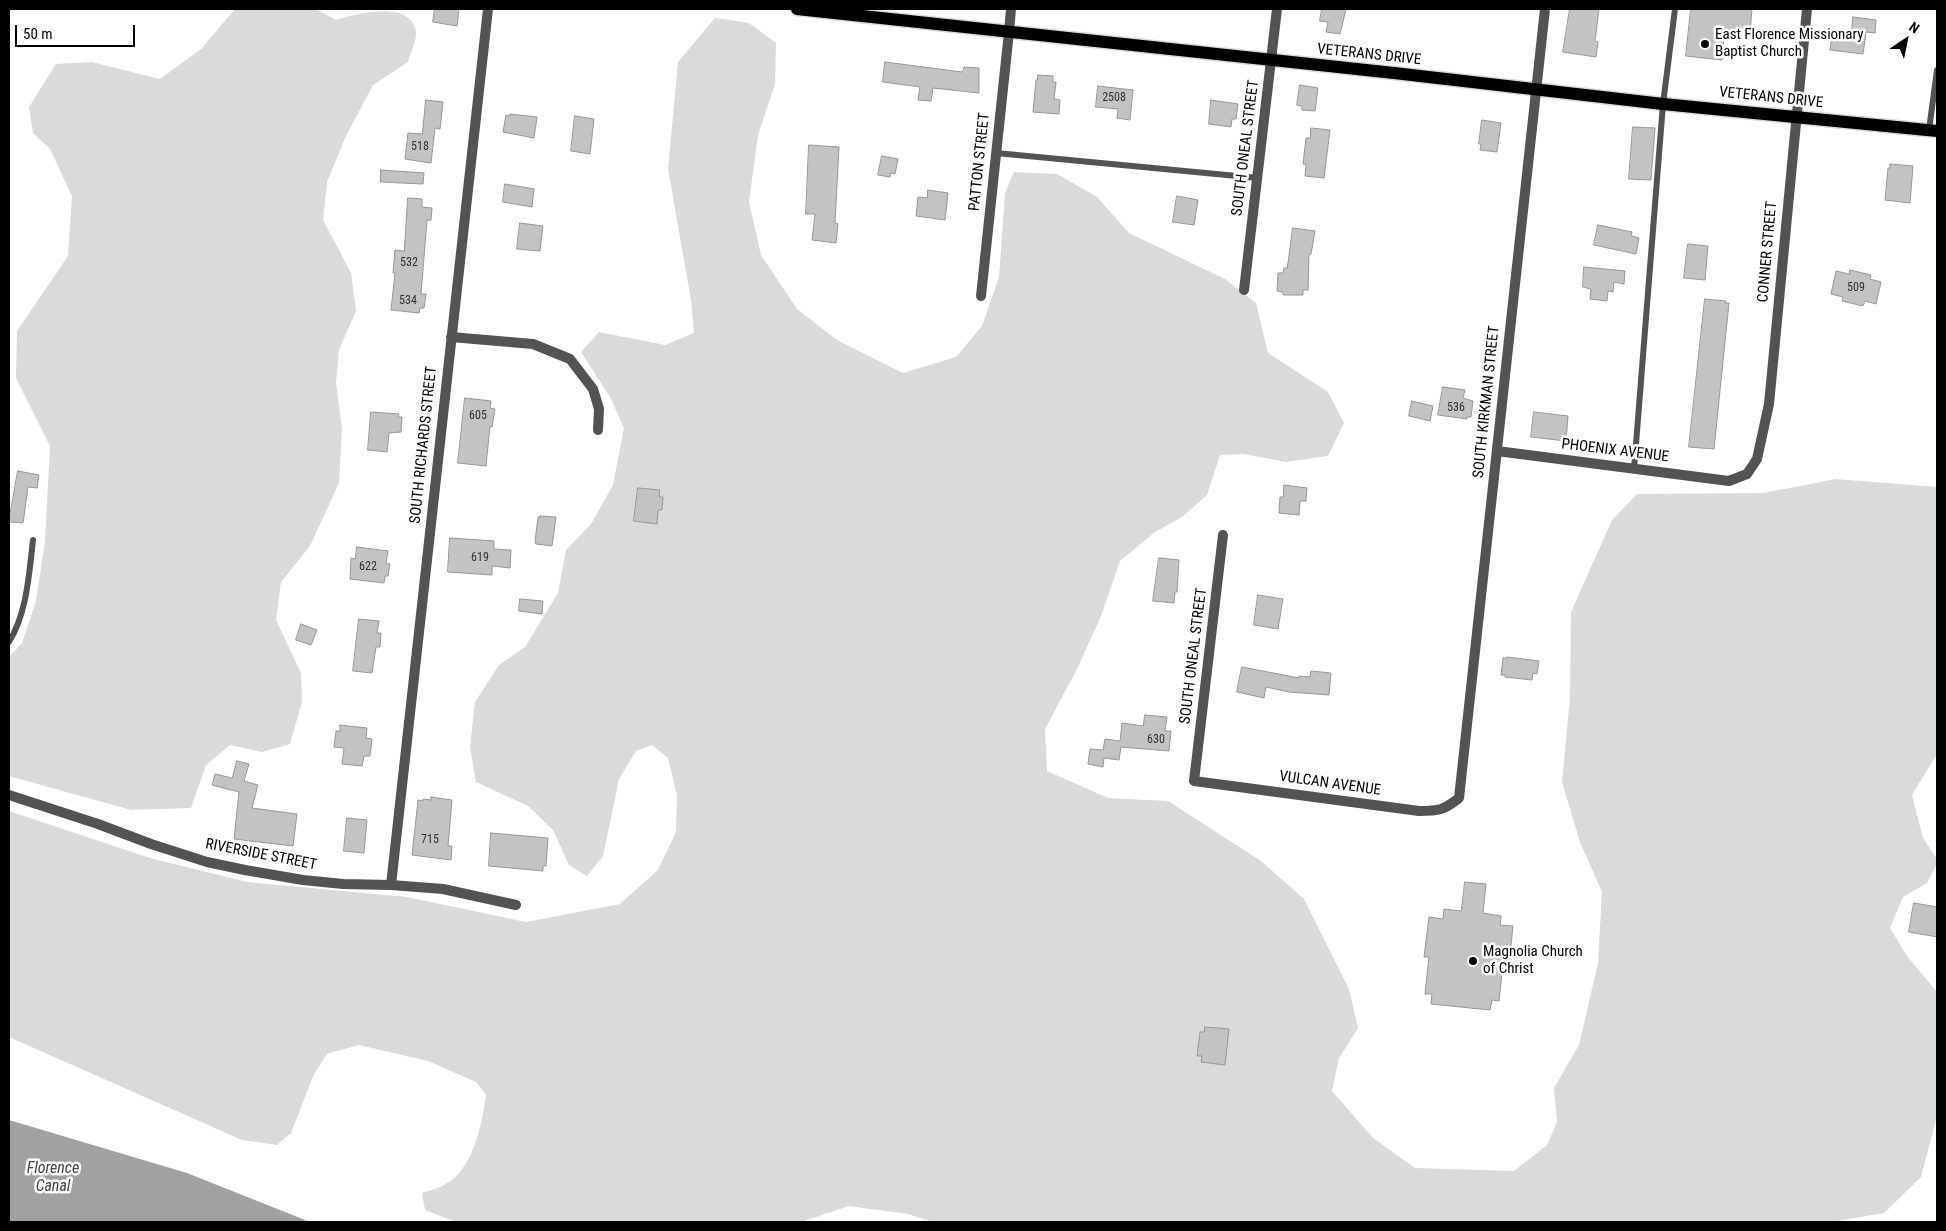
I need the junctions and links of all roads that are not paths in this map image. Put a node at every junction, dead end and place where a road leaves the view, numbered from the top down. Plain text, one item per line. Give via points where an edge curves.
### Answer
1 (488, 9) edge
2 (797, 9) edge
3 (1011, 9) edge
4 (1277, 9) edge
5 (1545, 9) edge
6 (1675, 9) edge
7 (1807, 9) edge
8 (1009, 32) junction
9 (1271, 61) junction
10 (1937, 70) edge
11 (1536, 90) junction
12 (1663, 104) junction
13 (1796, 116) junction
14 (1933, 130) edge
15 (996, 152) junction
16 (1258, 178) junction
17 (1244, 290) dead end
18 (981, 296) dead end
19 (451, 337) junction
20 (598, 430) dead end
21 (1497, 451) junction
22 (1634, 469) junction
23 (1729, 481) joint
24 (1223, 535) dead end
25 (33, 540) dead end
26 (9, 642) edge
27 (1194, 781) joint
28 (9, 795) edge
29 (1459, 798) joint
30 (390, 885) junction
31 (516, 905) dead end

1 - 19 street, SOUTH RICHARDS STREET
2 - 8 main road, VETERANS DRIVE
3 - 8 street, PATTON STREET
4 - 9 street, SOUTH ONEAL STREET
5 - 11 street, SOUTH KIRKMAN STREET
6 - 12 lane
7 - 13 street, CONNER STREET
8 - 9 main road, VETERANS DRIVE
8 - 15 street, PATTON STREET
9 - 11 main road, VETERANS DRIVE
9 - 16 street, SOUTH ONEAL STREET
10 - 14 lane
11 - 12 main road, VETERANS DRIVE
11 - 21 street, SOUTH KIRKMAN STREET
12 - 13 main road, VETERANS DRIVE
12 - 22 lane
13 - 14 main road, VETERANS DRIVE
13 - 23 street, CONNER STREET via 1769,404 1757,459 1747,474
15 - 16 lane
15 - 18 street, PATTON STREET
16 - 17 street, SOUTH ONEAL STREET
19 - 20 street via 533,344 570,359 593,389 599,409
19 - 30 street, SOUTH RICHARDS STREET
21 - 22 street, PHOENIX AVENUE
21 - 29 street, SOUTH KIRKMAN STREET
22 - 23 street, PHOENIX AVENUE
24 - 27 street, SOUTH ONEAL STREET
25 - 26 lane via 22,611
27 - 29 street, VULCAN AVENUE via 1420,811 1447,808
28 - 30 street, RIVERSIDE STREET via 216,864 303,880
30 - 31 street, RIVERSIDE STREET via 443,889

